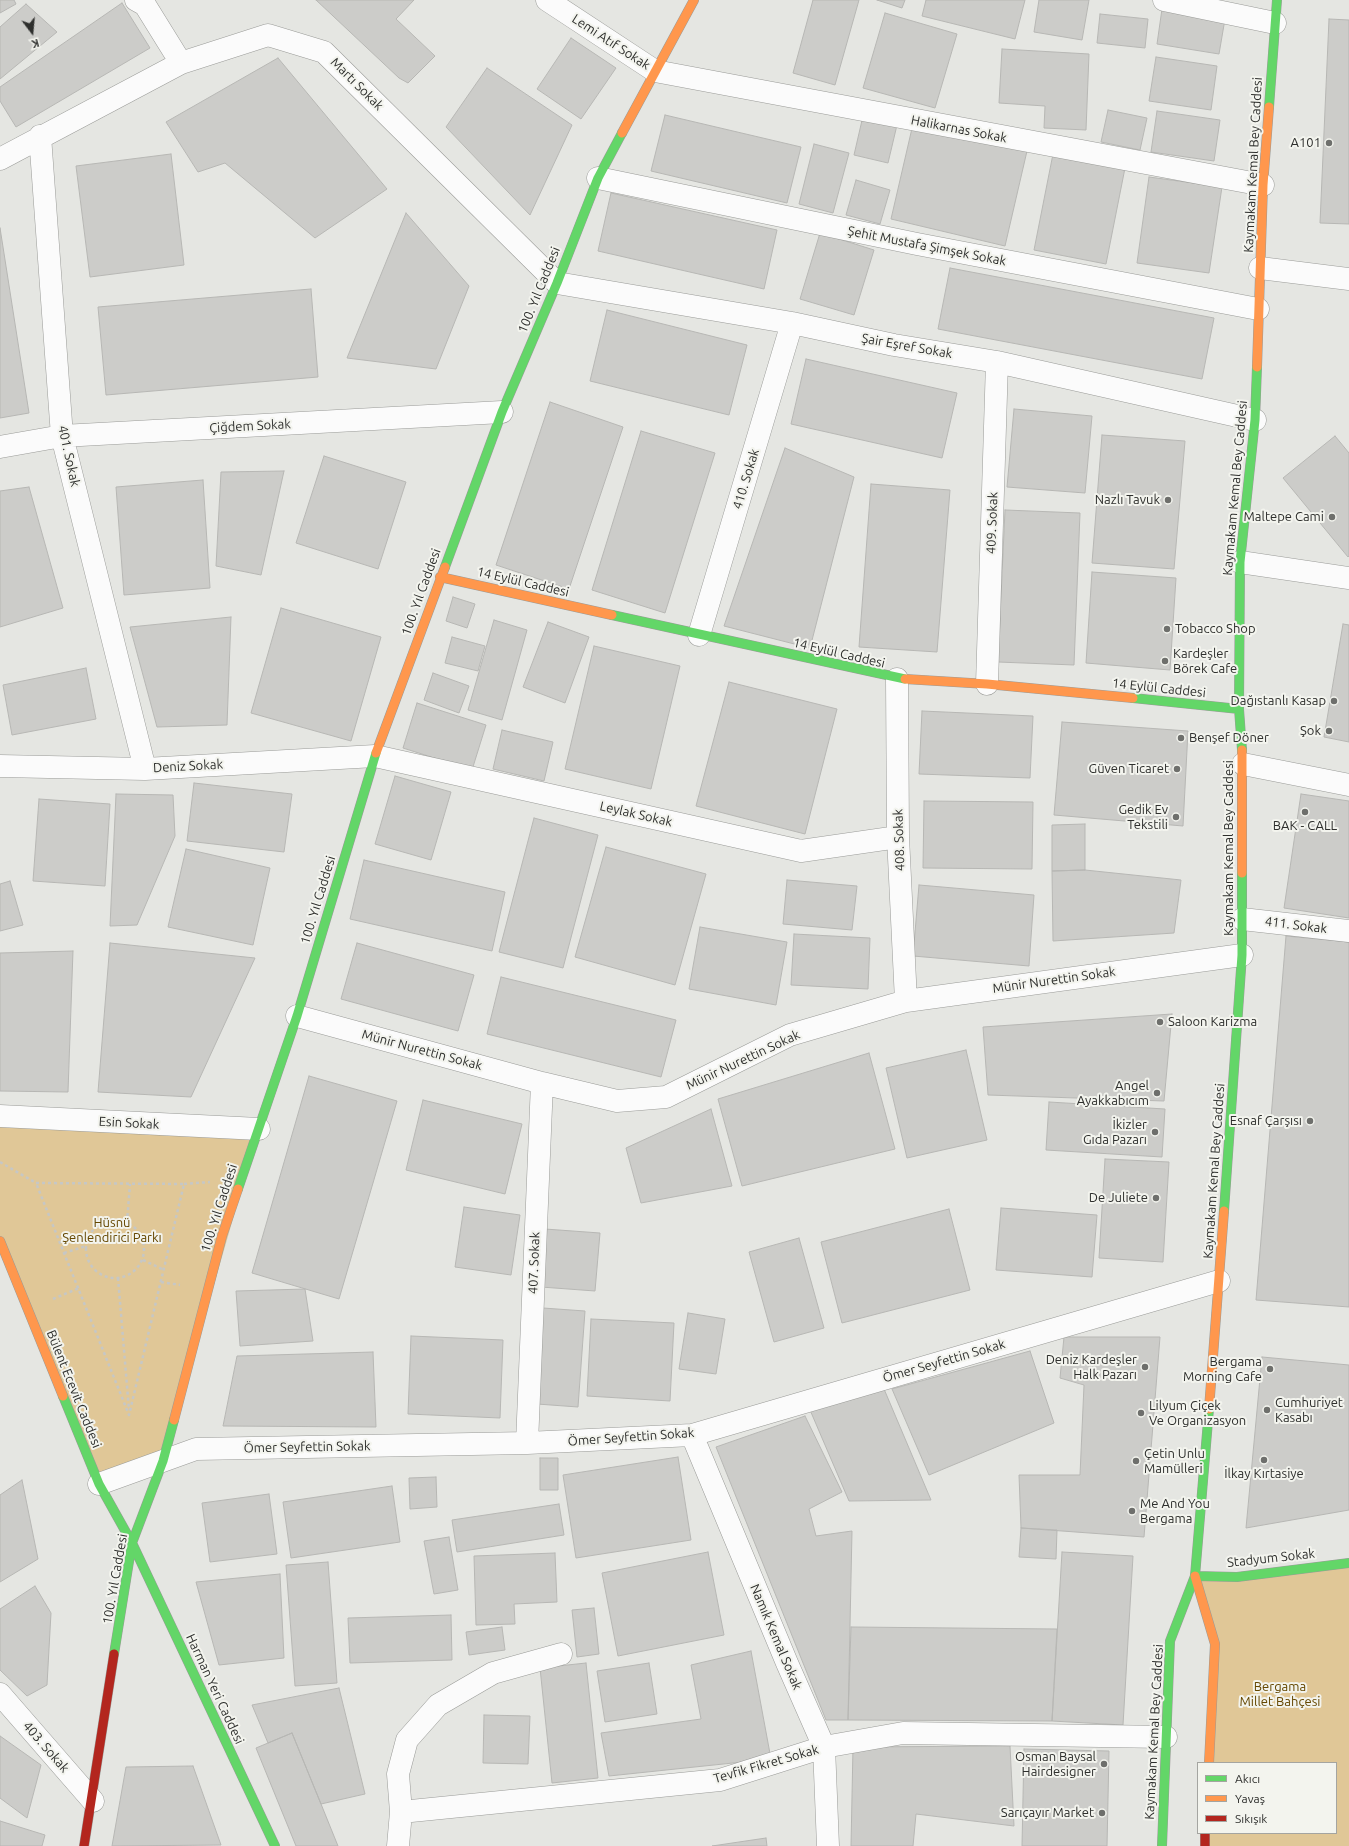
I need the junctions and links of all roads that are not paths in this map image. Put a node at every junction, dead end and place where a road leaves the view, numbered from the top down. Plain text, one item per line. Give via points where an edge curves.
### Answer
1 (136, 0) edge
2 (547, 0) edge
3 (694, 0) edge
4 (1164, 0) edge
5 (1276, 0) edge
6 (1275, 23) junction
7 (181, 63) junction
8 (655, 71) junction
9 (40, 136) junction
10 (0, 159) edge
11 (598, 178) junction
12 (1263, 185) junction
13 (1260, 268) junction
14 (1349, 279) edge
15 (557, 283) junction
16 (1258, 309) junction
17 (792, 323) junction
18 (997, 362) junction
19 (502, 412) junction
20 (1255, 420) junction
21 (62, 436) junction
22 (0, 447) edge
23 (1240, 562) junction
24 (440, 577) junction
25 (1349, 578) edge
26 (700, 635) junction
27 (897, 679) junction
28 (987, 684) junction
29 (1239, 709) junction
30 (375, 756) junction
31 (1243, 764) junction
32 (0, 766) edge
33 (145, 769) junction
34 (1349, 785) edge
35 (898, 837) junction
36 (1242, 919) junction
37 (1349, 931) edge
38 (1242, 955) junction
39 (906, 1001) junction
40 (297, 1016) junction
41 (542, 1083) junction
42 (0, 1116) edge
43 (259, 1129) junction
44 (0, 1241) edge
45 (1219, 1281) junction
46 (692, 1435) junction
47 (527, 1443) junction
48 (163, 1461) junction
49 (99, 1484) junction
50 (132, 1543) junction
51 (1349, 1563) edge
52 (1195, 1576) junction
53 (561, 1654) dead end
54 (0, 1694) edge
55 (1166, 1737) junction
56 (824, 1747) junction
57 (1209, 1762) edge
58 (93, 1801) junction
59 (401, 1812) junction
60 (1206, 1834) edge
61 (84, 1846) edge
62 (275, 1846) edge
63 (398, 1846) edge
64 (828, 1846) edge
65 (1162, 1846) edge
66 (1205, 1846) edge

1 - 7 street via 145,5
2 - 8 street, Lemi Atıf Sokak
3 - 8 street, 100. Yıl Caddesi
4 - 6 street
5 - 6 street, Kaymakam Kemal Bey Caddesi
6 - 12 street, Kaymakam Kemal Bey Caddesi
7 - 9 street, Martı Sokak
7 - 15 street, Martı Sokak via 268,35 324,52
8 - 11 street, 100. Yıl Caddesi
8 - 12 street, Halikarnas Sokak
9 - 10 street, Martı Sokak
9 - 21 street, 401. Sokak
11 - 15 street, 100. Yıl Caddesi
11 - 16 street, Şehit Mustafa Şimşek Sokak via 917,244
12 - 13 street, Kaymakam Kemal Bey Caddesi
13 - 14 street
13 - 16 street, Kaymakam Kemal Bey Caddesi
15 - 17 street, Şair Eşref Sokak
15 - 19 street, 100. Yıl Caddesi
16 - 20 street, Kaymakam Kemal Bey Caddesi
17 - 18 street, Şair Eşref Sokak via 894,345
17 - 26 street, 410. Sokak
18 - 20 street, Şair Eşref Sokak
18 - 28 street, 409. Sokak
19 - 21 street, Çiğdem Sokak
19 - 24 street, 100. Yıl Caddesi
20 - 23 street, Kaymakam Kemal Bey Caddesi
21 - 22 street, Çiğdem Sokak
21 - 33 street, 401. Sokak
23 - 25 street
23 - 29 street, Kaymakam Kemal Bey Caddesi
24 - 26 street, 14 Eylül Caddesi
24 - 30 street, 100. Yıl Caddesi
26 - 27 street, 14 Eylül Caddesi
27 - 28 street, 14 Eylül Caddesi
27 - 35 street, 408. Sokak
28 - 29 street, 14 Eylül Caddesi
29 - 31 street, Kaymakam Kemal Bey Caddesi
30 - 33 street, Deniz Sokak
30 - 35 street, Leylak Sokak via 800,851
30 - 40 street, 100. Yıl Caddesi
31 - 34 street
31 - 36 street, Kaymakam Kemal Bey Caddesi
32 - 33 street, Deniz Sokak
35 - 39 street, 408. Sokak
36 - 37 street, 411. Sokak
36 - 38 street, Kaymakam Kemal Bey Caddesi
38 - 39 street, Münir Nurettin Sokak
38 - 45 street, Kaymakam Kemal Bey Caddesi
39 - 41 street, Münir Nurettin Sokak via 790,1036 666,1097 617,1101
40 - 41 street, Münir Nurettin Sokak
40 - 43 street, 100. Yıl Caddesi
41 - 47 street, 407. Sokak
42 - 43 street, Esin Sokak
43 - 48 street, 100. Yıl Caddesi via 222,1236
44 - 49 street, Bülent Ecevit Caddesi
45 - 46 street, Ömer Seyfettin Sokak
45 - 52 street, Kaymakam Kemal Bey Caddesi
46 - 47 street, Ömer Seyfettin Sokak
46 - 56 street, Namık Kemal Sokak
47 - 48 street, Ömer Seyfettin Sokak via 196,1449
48 - 49 street, Ömer Seyfettin Sokak
48 - 50 street, 100. Yıl Caddesi
49 - 50 street, Bülent Ecevit Caddesi
50 - 58 street, 100. Yıl Caddesi
50 - 62 street, Harman Yeri Caddesi
51 - 52 street, Stadyum Sokak via 1237,1577
52 - 55 street, Kaymakam Kemal Bey Caddesi via 1170,1641
52 - 57 street, Kaymakam Kemal Bey Caddesi via 1214,1644
53 - 59 street via 493,1673 438,1705 407,1740 398,1774
54 - 58 street, 403. Sokak
55 - 56 street, Tevfik Fikret Sokak via 903,1733
55 - 65 street, Kaymakam Kemal Bey Caddesi
56 - 59 street, Tevfik Fikret Sokak via 720,1780
56 - 64 street, Namık Kemal Sokak
58 - 61 street, 100. Yıl Caddesi
59 - 63 street
60 - 66 street

